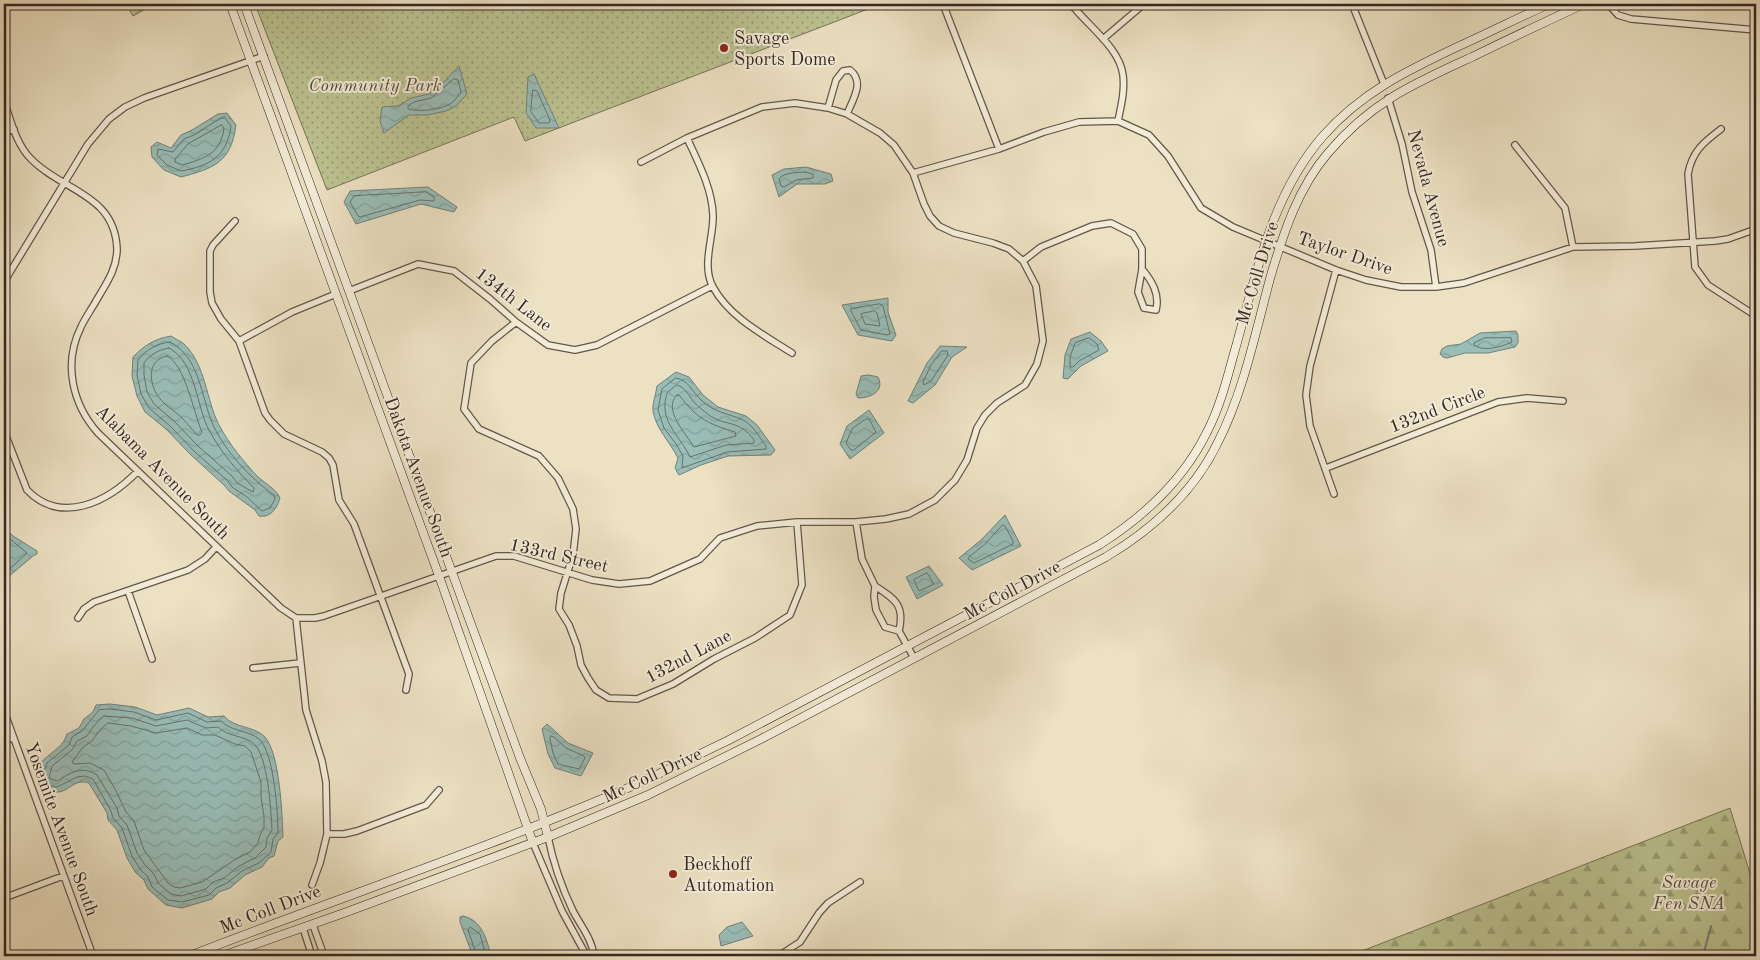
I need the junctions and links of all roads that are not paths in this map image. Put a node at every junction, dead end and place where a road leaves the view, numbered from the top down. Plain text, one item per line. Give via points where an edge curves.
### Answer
1 (230, 4) edge
2 (244, 4) edge
3 (943, 4) edge
4 (1071, 4) edge
5 (1144, 4) edge
6 (1352, 4) edge
7 (1549, 4) edge
8 (1584, 4) edge
9 (1608, 4) edge
10 (1756, 30) edge
11 (1104, 39) junction
12 (264, 56) junction
13 (251, 62) junction
14 (1384, 84) junction
15 (1388, 98) junction
16 (4, 101) edge
17 (828, 108) junction
18 (847, 114) junction
19 (1118, 121) junction
20 (14, 129) junction
21 (1721, 129) dead end
22 (4, 133) edge
23 (687, 138) junction
24 (1515, 145) dead end
25 (999, 149) junction
26 (641, 162) dead end
27 (913, 173) junction
28 (65, 182) junction
29 (235, 221) dead end
30 (1756, 229) edge
31 (1266, 241) junction
32 (1693, 242) junction
33 (1280, 247) junction
34 (1573, 247) junction
35 (1023, 261) junction
36 (1142, 269) junction
37 (1336, 270) junction
38 (4, 282) edge
39 (712, 286) junction
40 (1436, 287) junction
41 (349, 291) junction
42 (336, 294) junction
43 (1756, 316) edge
44 (516, 322) junction
45 (239, 341) junction
46 (792, 353) dead end
47 (1563, 400) dead end
48 (4, 431) edge
49 (1326, 468) junction
50 (138, 471) junction
51 (1334, 494) dead end
52 (797, 522) junction
53 (856, 522) junction
54 (216, 547) junction
55 (452, 572) junction
56 (567, 572) junction
57 (439, 576) junction
58 (875, 586) junction
59 (128, 591) junction
60 (381, 596) junction
61 (78, 618) dead end
62 (296, 618) junction
63 (899, 631) junction
64 (907, 645) junction
65 (914, 658) junction
66 (152, 659) dead end
67 (300, 662) junction
68 (253, 668) dead end
69 (406, 690) dead end
70 (4, 711) edge
71 (13, 738) junction
72 (4, 741) edge
73 (439, 790) dead end
74 (544, 822) junction
75 (528, 828) junction
76 (327, 834) junction
77 (548, 837) junction
78 (533, 843) junction
79 (63, 876) junction
80 (860, 882) dead end
81 (312, 885) dead end
82 (4, 898) edge
83 (313, 924) junction
84 (303, 928) junction
85 (93, 956) edge
86 (189, 956) edge
87 (222, 956) edge
88 (312, 956) edge
89 (324, 956) edge
90 (589, 956) edge
91 (594, 956) edge
92 (774, 956) edge

1 - 13 main road, Dakota Avenue South
2 - 12 main road, Dakota Avenue South
3 - 25 street
4 - 11 street
5 - 11 street
6 - 14 street
7 - 14 main road, Mc Coll Drive
8 - 15 main road, Mc Coll Drive
9 - 10 street via 1618,15 1631,19
11 - 19 street via 1118,59 1123,74
12 - 13 street
12 - 41 main road, Dakota Avenue South
13 - 28 street via 125,107 95,134
13 - 42 main road, Dakota Avenue South
14 - 31 main road, Mc Coll Drive via 1346,113 1309,153 1281,201
15 - 33 main road, Mc Coll Drive via 1365,114 1326,154 1297,202
15 - 40 street, Nevada Avenue via 1431,250
16 - 20 street, Alabama Avenue South
17 - 18 street
17 - 18 street via 836,80 850,70 859,84
17 - 23 street via 796,104 762,107
18 - 27 street via 894,145
19 - 25 street, Taylor Drive via 1079,122
19 - 31 street, Taylor Drive via 1149,135 1168,156 1201,208
20 - 22 street
20 - 28 street, Alabama Avenue South via 31,159
21 - 32 street via 1702,144 1690,165
23 - 26 street
23 - 39 street via 708,188 713,215 708,256
24 - 34 street via 1565,208
25 - 27 street, Taylor Drive
27 - 35 street via 924,204 939,226 954,234 1009,249
28 - 38 street
28 - 50 street, Alabama Avenue South via 101,207 112,226 117,248 114,270 80,328 71,366 74,390 91,424
29 - 45 street via 210,251 210,292 216,312
30 - 32 street, Taylor Drive via 1728,239
31 - 33 street, Taylor Drive
31 - 64 main road, Mc Coll Drive via 1213,420 1190,462 1171,487 1139,518 1099,544
32 - 34 street, Taylor Drive
32 - 43 street via 1695,267 1708,285
33 - 37 street, Taylor Drive
33 - 65 main road, Mc Coll Drive via 1231,412 1210,457 1181,497 1148,529 1113,553
34 - 40 street, Taylor Drive via 1479,279
35 - 36 street via 1041,247 1092,226 1111,223 1133,234 1142,249
35 - 53 street, 133rd Street via 1036,286 1043,341 1037,364 1025,385 985,415 977,428 967,460 955,480 935,500 909,514
36 - 36 street via 1138,292 1144,308 1156,310 1159,300
37 - 40 street, Taylor Drive via 1382,284
37 - 49 street via 1310,366 1306,395 1310,426
39 - 44 street, 134th Lane via 597,345 575,350 548,345
39 - 46 street via 743,321
41 - 44 street, 134th Lane via 418,264 454,271
41 - 55 main road, Dakota Avenue South
42 - 45 street via 292,312
42 - 57 main road, Dakota Avenue South
44 - 56 street, 132nd Lane via 471,363 464,409 479,429 539,456 558,478 573,509 576,529
45 - 60 street via 261,404 270,420 284,434 322,452 334,465 339,500 354,524
47 - 49 street, 132nd Circle via 1527,398 1498,402
48 - 50 street via 27,490 34,498 54,507 73,508 106,497 126,484
49 - 51 street
50 - 54 street, Alabama Avenue South
52 - 53 street, 133rd Street
52 - 56 street, 133rd Street via 756,526 720,538 700,559 650,581 619,584
52 - 56 street, 132nd Lane via 802,585 790,615 673,684 637,699 609,698 596,690 588,678 569,625 559,609
53 - 58 street via 862,559
54 - 59 street via 188,570
54 - 62 street, Alabama Avenue South
55 - 56 street, 133rd Street via 496,556 514,556
55 - 57 street, 133rd Street
55 - 74 main road, Dakota Avenue South
57 - 60 street, 133rd Street
57 - 75 main road, Dakota Avenue South
58 - 63 street via 893,598 902,616
58 - 63 street via 876,610 885,627
59 - 61 street via 94,602
59 - 66 street
60 - 62 street, 133rd Street via 315,618
60 - 69 street via 409,674
62 - 67 street
63 - 64 street
64 - 65 street
64 - 74 main road, Mc Coll Drive via 727,741 614,794
65 - 77 main road, Mc Coll Drive via 676,782
67 - 68 street
67 - 76 street via 306,710 325,770
70 - 71 street, Yosemite Avenue South
71 - 72 street
71 - 79 street, Yosemite Avenue South
73 - 76 street via 426,805 357,831
74 - 75 main road, Mc Coll Drive
74 - 77 main road, Dakota Avenue South
75 - 78 main road, Dakota Avenue South
75 - 86 main road, Mc Coll Drive
76 - 81 street
77 - 78 main road, Mc Coll Drive
77 - 91 street, Dakota Avenue South via 564,889 587,934
78 - 83 main road, Mc Coll Drive
78 - 90 street, Dakota Avenue South via 562,911
79 - 82 street
79 - 85 street, Yosemite Avenue South
80 - 92 street via 828,903 800,942
83 - 84 main road, Mc Coll Drive
83 - 89 street
84 - 87 main road, Mc Coll Drive
84 - 88 street

